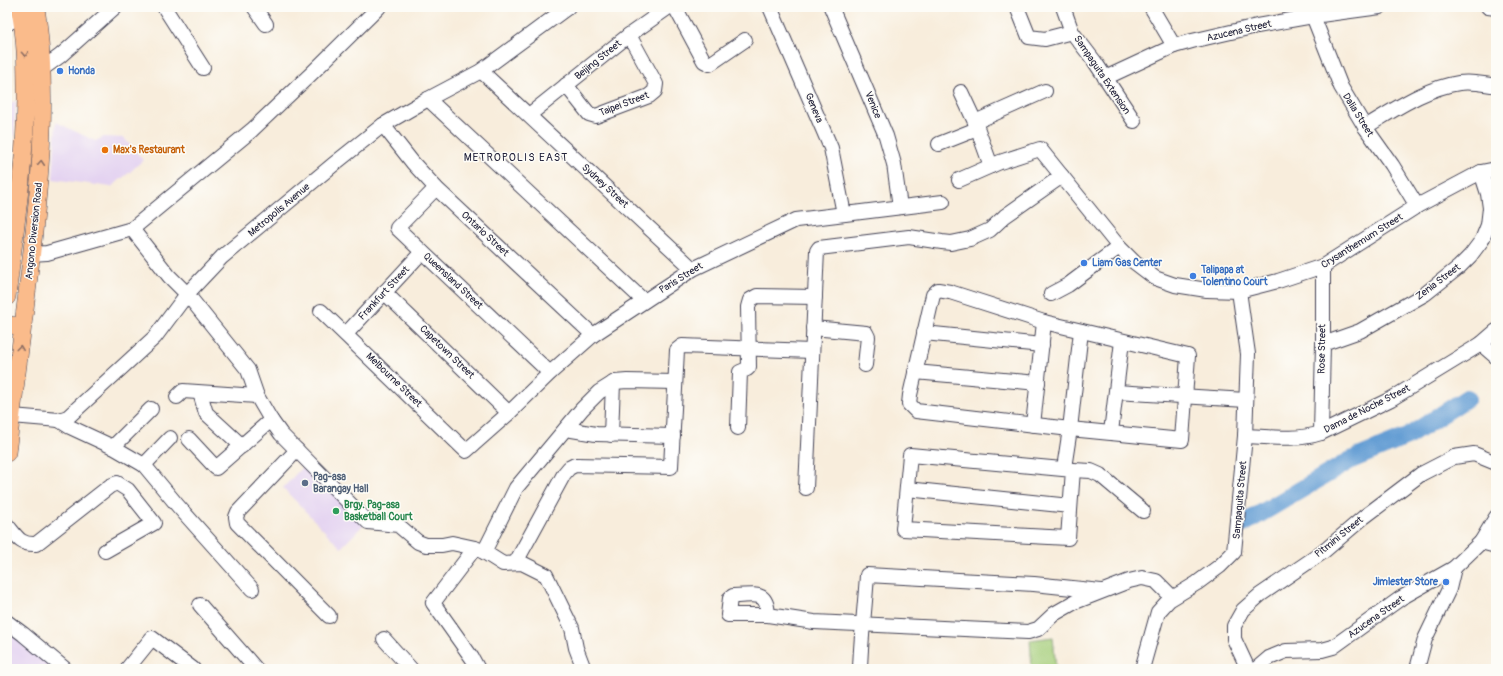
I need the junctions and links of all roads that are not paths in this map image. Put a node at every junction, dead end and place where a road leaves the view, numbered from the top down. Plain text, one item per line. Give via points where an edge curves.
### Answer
1 (36, 7) edge
2 (115, 7) edge
3 (164, 7) edge
4 (254, 7) edge
5 (380, 7) edge
6 (669, 7) edge
7 (675, 7) edge
8 (770, 7) edge
9 (1017, 7) edge
10 (1063, 7) edge
11 (1151, 7) edge
12 (1380, 7) edge
13 (1488, 7) edge
14 (1496, 8) edge
15 (561, 9) edge
16 (837, 9) edge
17 (19, 13) edge
18 (1313, 16) junction
19 (266, 24) dead end
20 (1072, 32) junction
21 (629, 35) junction
22 (745, 40) dead end
23 (1174, 46) junction
24 (203, 68) dead end
25 (42, 69) junction
26 (481, 71) junction
27 (1105, 78) junction
28 (566, 85) junction
29 (1496, 86) edge
30 (1044, 91) dead end
31 (961, 92) dead end
32 (428, 99) junction
33 (530, 115) junction
34 (1134, 121) dead end
35 (383, 125) junction
36 (976, 125) junction
37 (1365, 127) junction
38 (939, 144) dead end
39 (991, 166) junction
40 (1496, 169) edge
41 (1482, 172) junction
42 (1062, 176) junction
43 (958, 180) dead end
44 (436, 188) junction
45 (943, 202) dead end
46 (1417, 206) junction
47 (900, 207) junction
48 (12, 212) edge
49 (844, 214) junction
50 (132, 229) junction
51 (1119, 246) junction
52 (422, 252) junction
53 (31, 254) junction
54 (1323, 266) junction
55 (693, 269) junction
56 (1239, 291) junction
57 (384, 292) junction
58 (187, 294) junction
59 (1051, 294) dead end
60 (7, 297) edge
61 (815, 297) junction
62 (644, 301) junction
63 (321, 310) dead end
64 (1044, 322) junction
65 (15, 326) edge
66 (813, 328) junction
67 (1081, 331) junction
68 (1496, 331) edge
69 (924, 333) junction
70 (346, 334) junction
71 (593, 336) junction
72 (1122, 341) junction
73 (1323, 344) junction
74 (1480, 344) junction
75 (1042, 345) junction
76 (748, 349) junction
77 (812, 351) junction
78 (1496, 357) edge
79 (865, 365) dead end
80 (550, 372) junction
81 (915, 372) junction
82 (675, 382) junction
83 (613, 383) junction
84 (1038, 383) junction
85 (1116, 392) junction
86 (200, 393) junction
87 (257, 396) junction
88 (1185, 396) junction
89 (177, 398) dead end
90 (1246, 400) junction
91 (151, 409) dead end
92 (509, 413) junction
93 (12, 416) junction
94 (59, 420) junction
95 (271, 420) junction
96 (1033, 425) junction
97 (738, 428) dead end
98 (566, 429) junction
99 (1070, 429) junction
100 (1111, 432) junction
101 (1321, 433) junction
102 (611, 435) junction
103 (673, 436) junction
104 (1245, 436) junction
105 (170, 438) dead end
106 (189, 439) dead end
107 (242, 446) junction
108 (113, 447) junction
109 (297, 450) junction
110 (466, 451) joint
111 (7, 453) edge
112 (1496, 463) edge
113 (144, 465) junction
114 (1069, 469) junction
115 (806, 488) dead end
116 (907, 489) junction
117 (1070, 506) junction
118 (1143, 511) dead end
119 (1496, 517) edge
120 (7, 525) edge
121 (1481, 542) junction
122 (1496, 546) edge
123 (479, 550) junction
124 (105, 551) dead end
125 (516, 562) junction
126 (1454, 568) junction
127 (252, 589) dead end
128 (1103, 591) junction
129 (1172, 597) junction
130 (200, 605) dead end
131 (768, 615) dead end
132 (329, 616) dead end
133 (7, 622) edge
134 (862, 624) junction
135 (384, 639) dead end
136 (59, 667) edge
137 (131, 668) edge
138 (194, 669) edge
139 (256, 669) edge
140 (411, 669) edge
141 (478, 669) edge
142 (584, 669) edge
143 (860, 669) edge
144 (1142, 669) edge
145 (1248, 669) edge
146 (1256, 669) edge
147 (1417, 669) edge

1 - 25 main road, Angono Diversion Road
2 - 25 street
3 - 24 street
4 - 19 street
5 - 50 street via 252,130
6 - 21 street, Beijing Street
7 - 22 street via 704,61 710,64
8 - 49 street, Geneva via 831,148
9 - 20 street via 1029,37 1044,39
10 - 20 street, Sampaguita Extension
11 - 23 street
12 - 18 street, Azucena Street
13 - 14 street
15 - 26 street, Metropolis Avenue
16 - 47 street, Venice via 886,136 894,164
17 -> 48 main road, Angono Diversion Road via 26,74 26,109 23,156
18 - 23 street, Azucena Street
18 - 37 street, Dalia Street via 1341,87
20 - 27 street, Sampaguita Extension
21 - 28 street, Beijing Street
21 - 28 street, Taipei Street via 656,84 655,91 649,96 596,116 589,114
23 - 27 street, Azucena Street
53 -> 25 main road, Angono Diversion Road via 43,122
26 - 32 street, Metropolis Avenue
26 - 33 street, Sydney Street
27 - 34 street, Sampaguita Extension
28 - 33 street, Beijing Street
29 - 37 street via 1460,83 1439,87 1412,99
30 - 36 street
31 - 36 street
32 - 35 street, Metropolis Avenue
32 - 62 street
33 - 55 street, Sydney Street
35 - 44 street, Ontario Street
35 - 58 street, Metropolis Avenue via 222,257
36 - 38 street
36 - 39 street
37 - 46 street, Dalia Street
39 - 42 street, Crysanthemum Street via 1040,149
39 - 43 street
40 - 41 street, Crysanthemum Street
41 - 46 street, Crysanthemum Street
41 - 73 street, Zenia Street via 1490,208 1488,225 1482,240 1470,256 1425,294 1360,331
42 - 51 street, Crysanthemum Street
42 - 61 street via 1004,216 990,230 970,239 946,242 909,236 819,248
44 - 52 street, Queensland Street via 397,228
44 - 71 street, Ontario Street
45 - 47 street, Paris Street
46 - 54 street, Crysanthemum Street
47 - 49 street, Paris Street
48 - 60 main road, Angono Diversion Road
49 - 55 street, Paris Street via 796,220
50 - 53 street via 48,253
50 - 58 street via 169,276
51 - 56 street, Crysanthemum Street via 1155,278 1175,285 1207,290
51 - 59 street via 1068,285
52 - 57 street, Frankfurt Street
52 - 80 street, Queensland Street
53 - 65 main road, Angono Diversion Road
54 - 56 street, Crysanthemum Street
54 - 73 street, Rose Street
55 - 62 street, Paris Street
56 - 90 street, Sampaguita Street via 1248,354
57 - 70 street, Frankfurt Street
57 - 92 street, Capetown Street
58 - 87 street via 248,370
58 - 94 street, Metropolis Avenue via 155,337 68,417
61 - 66 street
61 - 76 street via 757,296 750,300
62 - 71 street, Paris Street
63 - 70 street, Melbourne Street
64 - 67 street
64 - 69 street via 938,290 933,295
64 - 75 street
93 -> 65 main road, Angono Diversion Road
66 - 77 street
66 - 79 street via 866,333 868,337
67 - 72 street
67 - 99 street
68 - 74 street, Dama de Noche Street
69 - 75 street
69 - 81 street
70 - 110 street, Melbourne Street
71 - 80 street, Paris Street
72 - 85 street
72 - 88 street via 1188,356
73 - 101 street, Rose Street
74 - 78 street
74 - 101 street, Dama de Noche Street via 1391,399
75 - 84 street
76 - 77 street
76 - 82 street via 682,346 676,350
76 - 97 street via 749,367 740,372
77 - 115 street
80 - 92 street, Paris Street
81 - 84 street
81 - 96 street via 909,404 916,411
82 - 83 street via 627,380
82 - 103 street
83 - 98 street via 599,392
83 - 102 street
84 - 96 street
85 - 88 street
85 - 100 street
86 - 87 street
86 - 89 street via 183,391
86 - 107 street via 206,413
87 - 95 street
88 - 90 street
88 - 100 street via 1182,440
90 - 104 street, Sampaguita Street
91 - 108 street
92 - 110 street, Paris Street
93 - 94 street
93 - 111 main road, Angono Diversion Road
94 - 108 street
95 - 107 street
95 - 109 street
96 - 99 street
98 - 102 street
98 - 123 street via 516,488
99 - 100 street
99 - 114 street
101 - 104 street, Dama de Noche Street via 1283,438
102 - 103 street
103 - 125 street via 671,467 569,468
104 - 129 street, Sampaguita Street via 1234,552 1197,583
105 - 113 street
106 - 107 street via 216,468
108 - 113 street
109 - 123 street via 368,522 398,524 418,542 426,545 452,544
109 - 132 street via 238,512 237,523
112 - 145 street, Pitmini Street via 1474,454 1454,457 1421,474 1323,552 1260,595 1243,610 1234,626 1234,639
113 - 127 street
114 - 116 street via 910,455
114 - 117 street
114 - 118 street via 1091,471 1100,475
116 - 117 street
116 - 117 street via 903,529 1068,538
119 - 121 street, Azucena Street
120 - 124 street via 23,543 36,544 117,483 128,490 154,523
121 - 122 street
121 - 126 street, Azucena Street
123 - 125 street via 503,564
123 - 141 street via 433,603
125 - 142 street via 546,575 572,628
126 - 146 street, Azucena Street via 1402,598 1333,647 1322,650 1286,651 1269,658
126 - 147 street via 1449,589 1425,639
128 - 129 street via 1129,581 1149,578 1156,581
128 - 134 street via 1075,602 1054,614 1038,629 1028,632
128 - 134 street via 1034,584 867,575 865,615
129 - 144 street, Sampaguita Street via 1158,612
130 - 139 street
131 - 134 street via 814,622
133 - 136 street
134 - 143 street
135 - 140 street
137 - 138 street via 152,638

